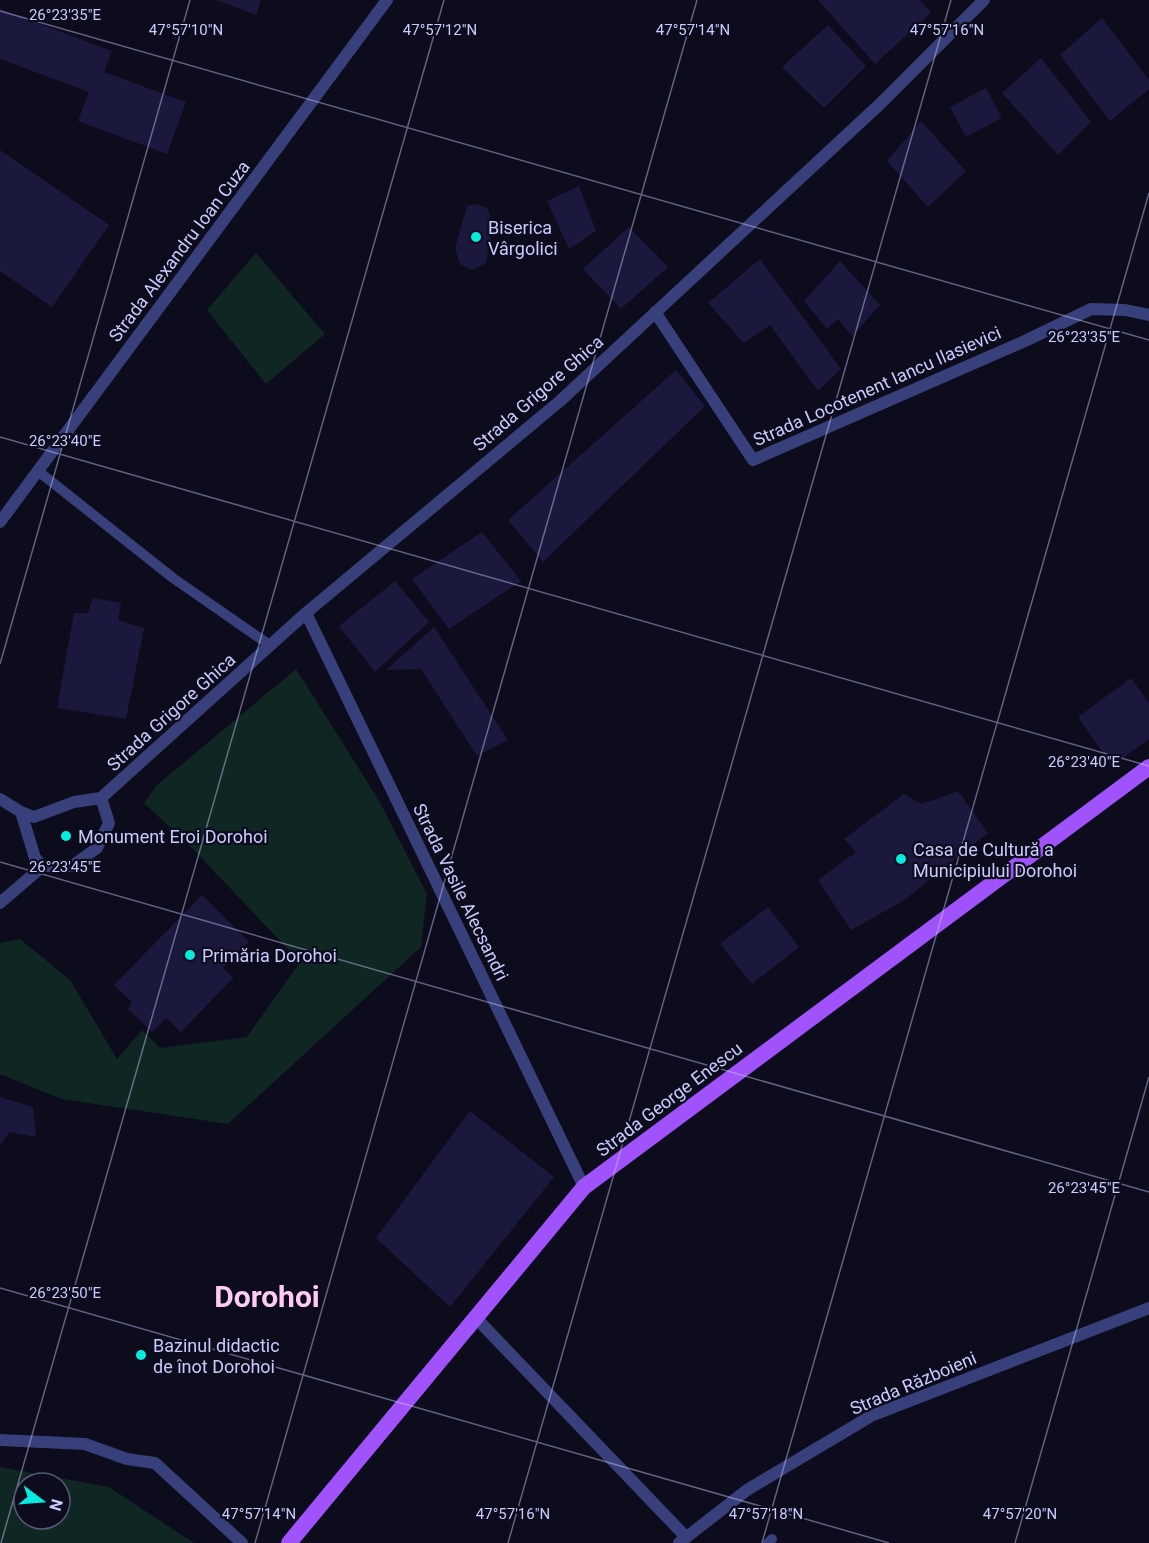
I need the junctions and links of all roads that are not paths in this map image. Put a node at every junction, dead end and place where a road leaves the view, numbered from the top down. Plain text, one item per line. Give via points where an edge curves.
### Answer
1 (387, 0) edge
2 (984, 0) edge
3 (655, 312) junction
4 (1149, 315) edge
5 (38, 471) junction
6 (0, 522) edge
7 (306, 613) junction
8 (271, 646) junction
9 (1149, 767) edge
10 (101, 798) junction
11 (0, 799) edge
12 (21, 812) junction
13 (43, 866) junction
14 (0, 903) edge
15 (584, 1187) junction
16 (1149, 1308) edge
17 (476, 1318) junction
18 (0, 1440) edge
19 (683, 1540) edge
20 (242, 1543) edge
21 (289, 1543) edge

1 - 5 street, Strada Alexandru Ioan Cuza
2 - 3 street, Strada Grigore Ghica via 880,104
3 - 4 street, Strada Locotenent Iancu Ilasievici via 753,460 1091,309
3 - 7 street, Strada Grigore Ghica via 560,401
5 - 6 street, Strada Alexandru Ioan Cuza
5 - 8 lane via 173,578
7 - 8 street, Strada Grigore Ghica
7 - 15 street, Strada Vasile Alecsandri
8 - 10 street, Strada Grigore Ghica
9 - 15 main road, Strada George Enescu
10 - 12 street via 74,802 34,817
10 - 13 street via 109,823 97,848 72,866
11 - 12 street
12 - 13 street via 36,858
13 - 14 street
15 - 17 main road, Strada George Enescu
16 - 19 street, Strada Războieni via 871,1416 747,1490
17 - 19 street
17 - 21 main road, Strada George Enescu
18 - 20 street via 85,1444 127,1459 154,1463

